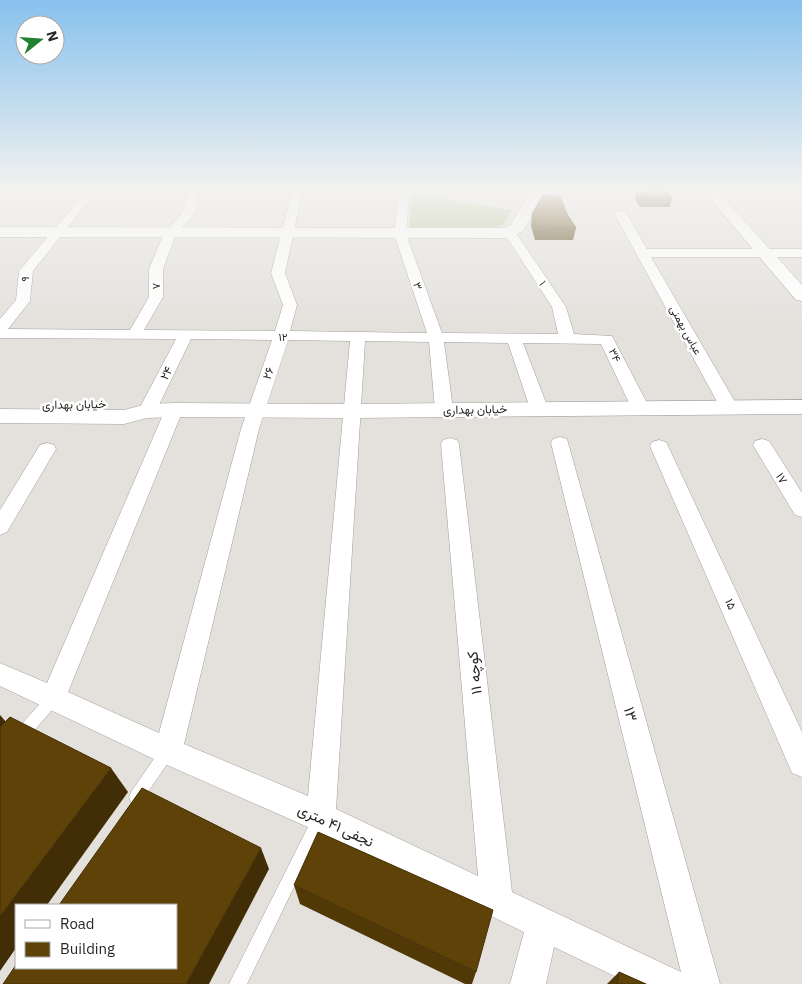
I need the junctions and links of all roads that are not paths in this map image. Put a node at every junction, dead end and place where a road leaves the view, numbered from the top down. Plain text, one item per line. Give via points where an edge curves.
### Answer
1 (170, 233) edge
2 (288, 233) edge
3 (58, 234) edge
4 (391, 234) edge
5 (400, 234) junction
6 (409, 234) edge
7 (511, 234) edge
8 (632, 234) edge
9 (748, 234) edge
10 (643, 253) junction
11 (765, 253) junction
12 (802, 253) edge
13 (802, 296) edge
14 (0, 329) edge
15 (0, 333) edge
16 (134, 335) junction
17 (184, 336) junction
18 (281, 337) junction
19 (358, 337) junction
20 (436, 338) junction
21 (514, 338) junction
22 (567, 338) junction
23 (0, 405) edge
24 (640, 407) junction
25 (728, 407) junction
26 (802, 407) edge
27 (539, 408) junction
28 (444, 409) junction
29 (174, 410) junction
30 (256, 410) junction
31 (147, 411) junction
32 (353, 411) junction
33 (0, 416) edge
34 (560, 443) dead end
35 (450, 444) dead end
36 (762, 445) dead end
37 (659, 446) dead end
38 (47, 449) dead end
39 (802, 510) edge
40 (0, 526) edge
41 (0, 674) edge
42 (54, 698) junction
43 (12, 746) edge
44 (168, 751) junction
45 (802, 763) edge
46 (129, 808) edge
47 (321, 817) junction
48 (497, 902) junction
49 (543, 924) junction
50 (238, 984) edge
51 (528, 984) edge
52 (669, 984) edge
53 (702, 984) edge

1 - 16 street, ۷ via 156,269 156,297
2 - 18 street, ۲۶ via 278,273 290,305
3 - 14 street, ۹ via 26,271 23,301
4 - 5 main road
5 - 6 main road
5 - 20 street, ۳
7 - 22 street, ۱ via 559,307
8 - 10 street, عباس بهمنی
9 - 11 street
10 - 11 street
10 - 25 street, عباس بهمنی
11 - 12 street
11 - 13 street
15 - 16 street, ۱۲
16 - 17 street, ۱۲
17 - 18 street, ۱۲
17 - 31 street, ۲۴
18 - 19 street, ۱۲
18 - 30 street, ۲۶
19 - 20 street, ۱۲
19 - 32 street
20 - 21 street, ۱۲
20 - 28 street, ۳
21 - 22 street, ۱۲
21 - 27 street
22 - 24 street, ۳۴ via 607,339
23 - 31 street, خیابان بهداری via 132,403
24 - 25 street, خیابان بهداری
24 - 27 street, خیابان بهداری
25 - 26 street, خیابان بهداری
27 - 28 street, خیابان بهداری
28 - 32 street, خیابان بهداری
29 - 30 street, خیابان بهداری
29 - 31 street, خیابان بهداری
29 - 42 street
30 - 32 street, خیابان بهداری
30 - 44 street, ۲۶
31 - 33 street, خیابان بهداری via 124,417
32 - 47 street
34 - 53 street, ۱۳
35 - 48 street, کوچه ۱۱
36 - 39 street, ۱۷
37 - 45 street, ۱۵
38 - 40 street
41 - 42 street, نجفی ۴۱ متری
42 - 43 lane
42 - 44 street, نجفی ۴۱ متری
44 - 46 lane
44 - 47 street, نجفی ۴۱ متری
47 - 48 street, نجفی ۴۱ متری
47 - 50 lane
48 - 49 street, نجفی ۴۱ متری
49 - 51 street
49 - 52 street, نجفی ۴۱ متری

